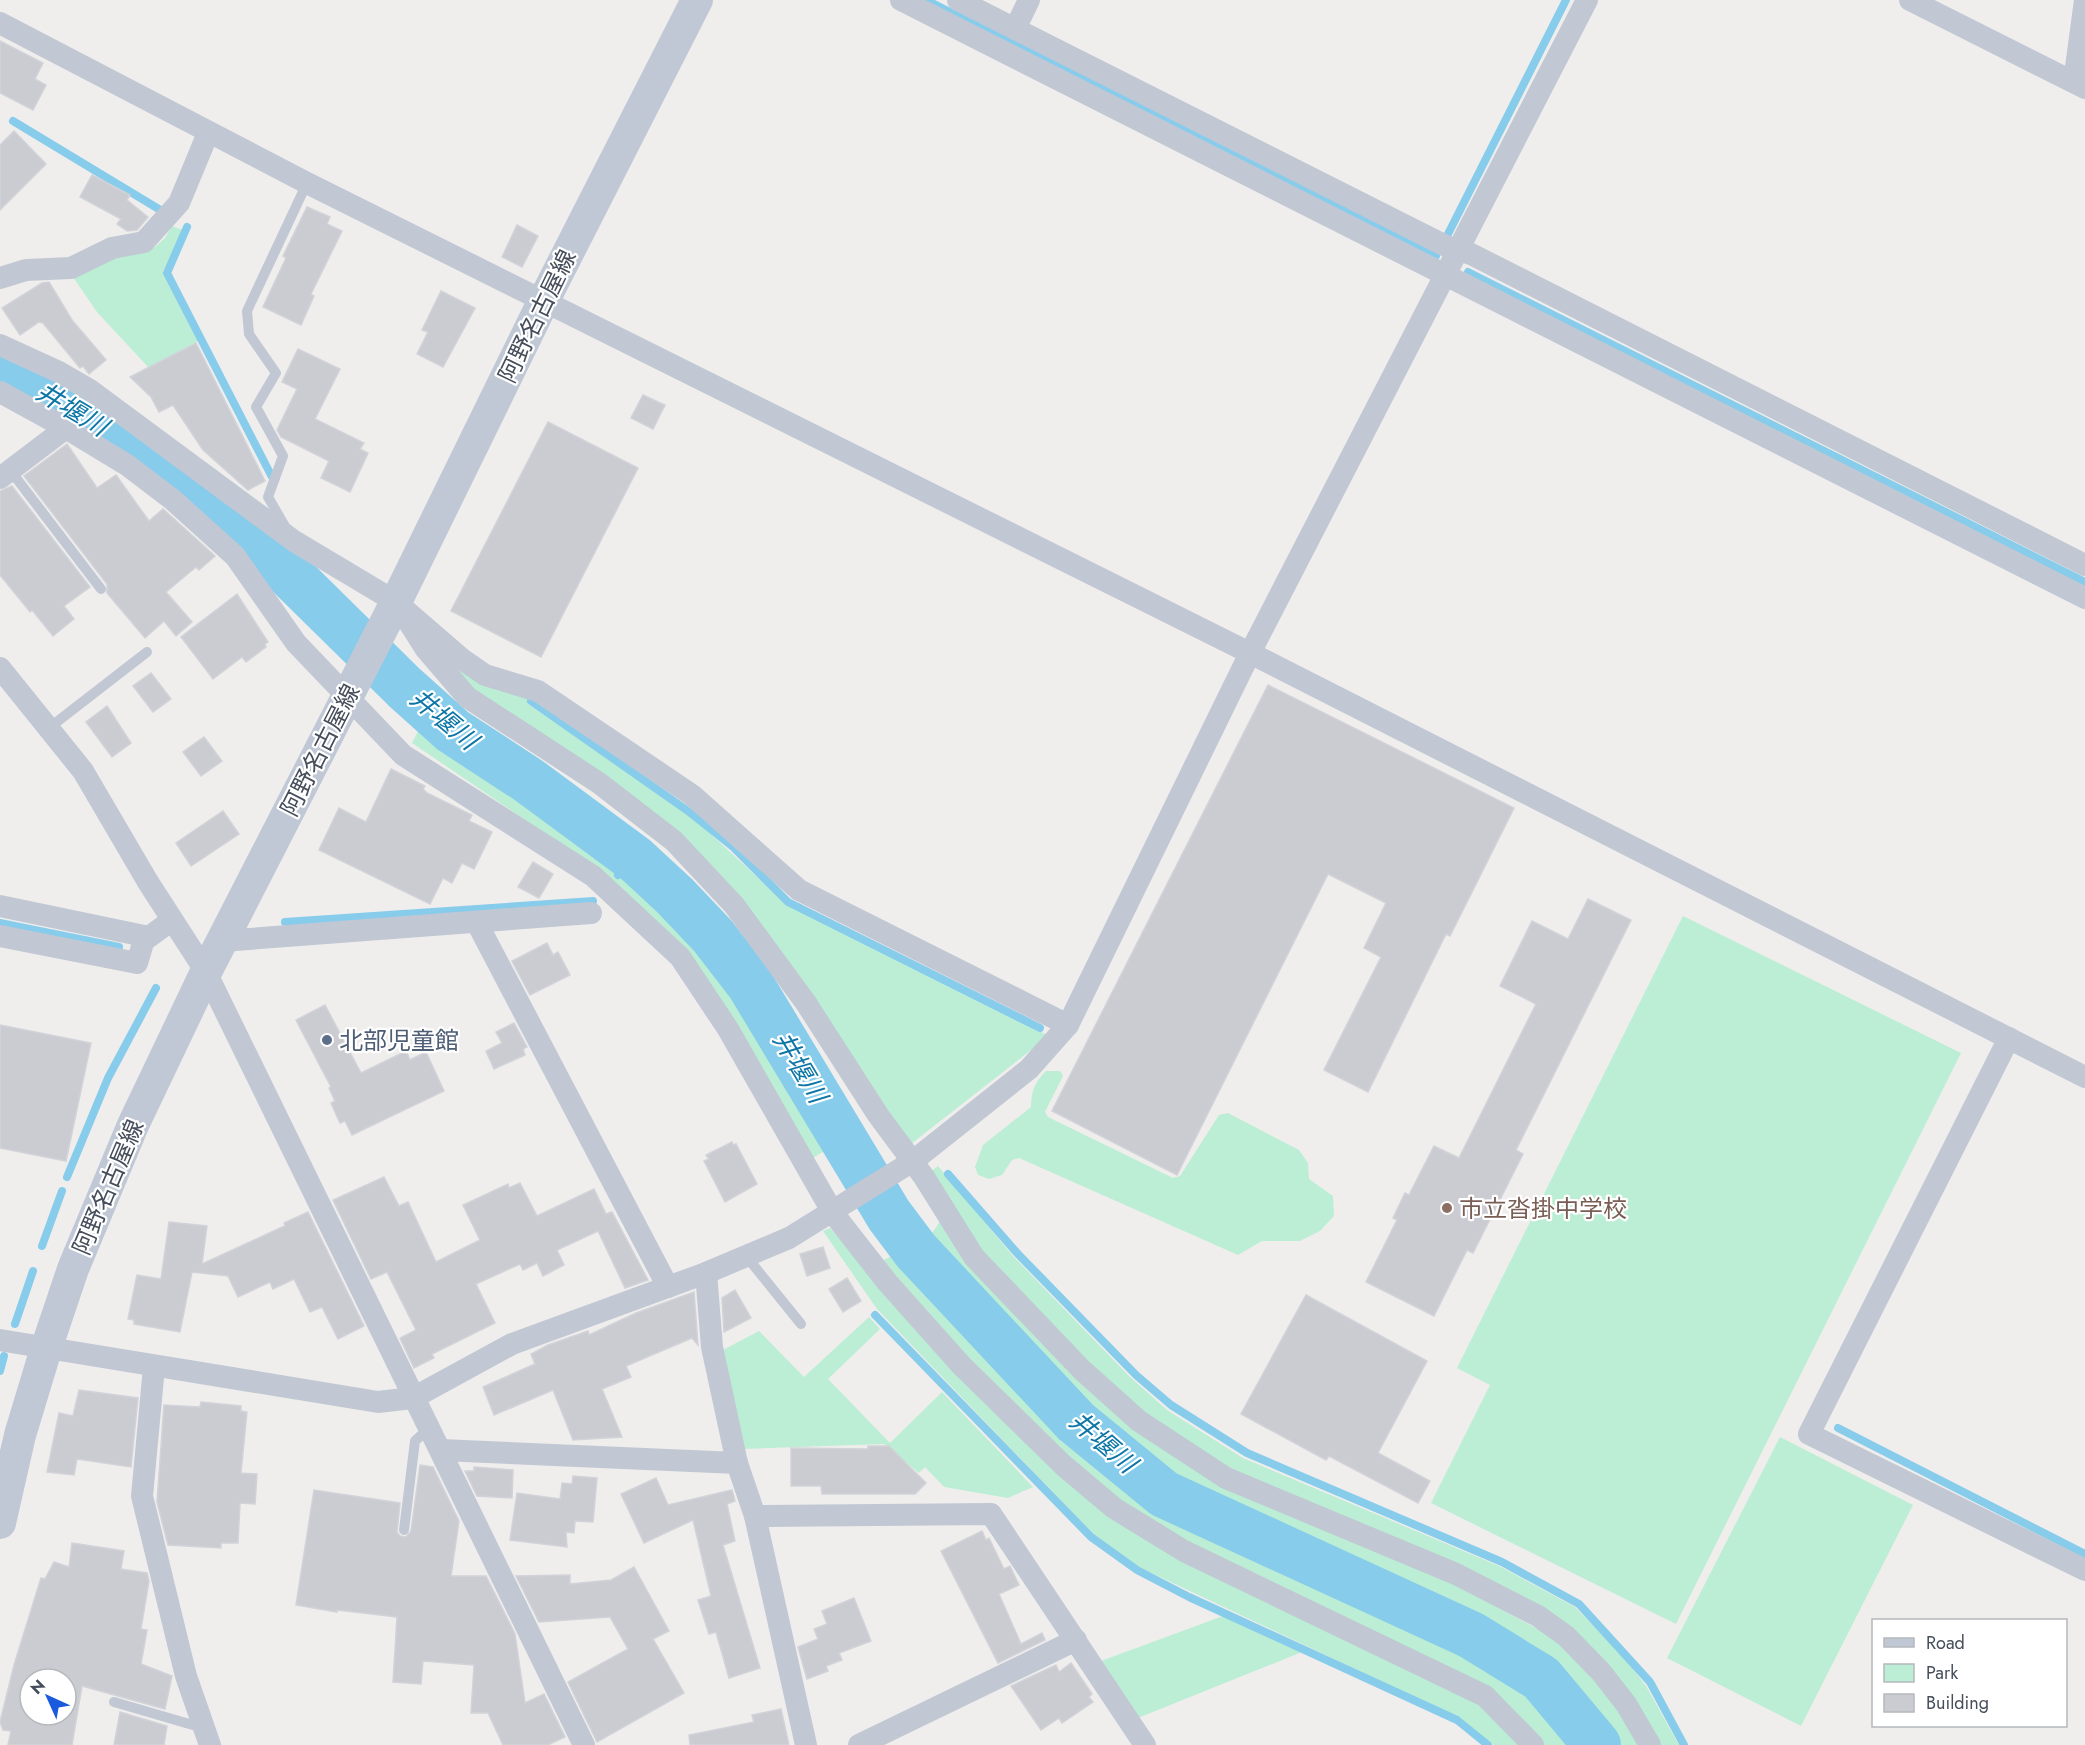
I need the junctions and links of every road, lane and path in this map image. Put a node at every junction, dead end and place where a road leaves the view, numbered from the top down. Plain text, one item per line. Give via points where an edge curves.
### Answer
1 (697, 0) edge
2 (901, 0) edge
3 (958, 0) edge
4 (1029, 0) edge
5 (1587, 0) edge
6 (1910, 0) edge
7 (2085, 0) edge
8 (0, 23) edge
9 (1015, 29) junction
10 (2080, 85) edge
11 (208, 133) junction
12 (307, 183) junction
13 (1457, 250) junction
14 (1446, 274) junction
15 (0, 278) edge
16 (543, 302) junction
17 (0, 345) edge
18 (0, 392) edge
19 (66, 428) junction
20 (5, 474) edge
21 (294, 541) junction
22 (2085, 565) edge
23 (101, 589) dead end
24 (2085, 598) edge
25 (394, 608) junction
26 (147, 652) dead end
27 (1250, 653) junction
28 (0, 668) edge
29 (348, 693) junction
30 (49, 728) junction
31 (0, 906) edge
32 (591, 913) dead end
33 (172, 920) junction
34 (477, 923) junction
35 (0, 936) edge
36 (145, 936) junction
37 (222, 941) junction
38 (206, 972) junction
39 (1068, 1024) junction
40 (2009, 1038) junction
41 (2085, 1077) edge
42 (910, 1163) junction
43 (837, 1211) junction
44 (746, 1256) junction
45 (706, 1273) junction
46 (668, 1287) junction
47 (801, 1324) dead end
48 (0, 1340) edge
49 (46, 1349) junction
50 (154, 1366) junction
51 (413, 1398) junction
52 (429, 1428) junction
53 (441, 1450) junction
54 (736, 1463) junction
55 (755, 1516) junction
56 (0, 1523) edge
57 (404, 1530) dead end
58 (2085, 1570) edge
59 (1076, 1640) junction
60 (114, 1702) dead end
61 (207, 1737) edge
62 (584, 1745) edge
63 (806, 1745) edge
64 (859, 1745) edge
65 (1145, 1745) edge
66 (1533, 1745) edge
67 (1650, 1745) edge

1 - 16 main road, 阿野名古屋線
2 - 14 street
3 - 9 street
4 - 9 street
5 - 13 street
6 - 10 street
7 - 10 street
8 - 11 street
9 - 13 street
11 - 12 street
11 - 15 street via 179,203 144,242 112,248 71,268 26,270
12 - 16 street
12 - 21 lane via 247,311 249,334 276,373 256,407 283,456 268,497
13 - 14 street
13 - 22 street
14 - 24 street
14 - 27 street
16 - 25 main road, 阿野名古屋線
16 - 27 street
17 - 21 street via 90,390
18 - 19 street
19 - 20 street
19 - 29 street via 164,493 235,556 296,643
20 - 23 lane
21 - 25 street
25 - 29 main road, 阿野名古屋線
25 - 39 street via 478,670 538,692 692,795 799,890
25 - 42 street via 467,697 599,783 674,841 734,905 806,1003
26 - 30 lane
27 - 39 street
27 - 40 street
28 - 30 street
29 - 37 main road, 阿野名古屋線
29 - 43 street via 403,755 593,876 680,957 701,985
30 - 33 street via 83,771
31 - 36 street
32 - 34 street
33 - 36 street
33 - 38 street
34 - 37 street
34 - 46 street
35 - 36 street via 137,963
37 - 38 main road, 阿野名古屋線
38 - 49 main road, 阿野名古屋線 via 129,1136 73,1269
38 - 51 street
39 - 42 street via 1029,1069
40 - 41 street
40 - 58 street via 1809,1434
42 - 43 street
42 - 67 street via 974,1257 1082,1370 1139,1420 1226,1478 1456,1574 1538,1616 1566,1636 1601,1671
43 - 44 street
43 - 66 street via 887,1282 961,1365 1063,1465 1114,1508 1184,1551 1485,1696
44 - 45 street
44 - 47 lane
45 - 46 street
45 - 54 street via 712,1347
46 - 51 street via 512,1344
48 - 49 street
49 - 50 street
49 - 56 main road, 阿野名古屋線 via 20,1435
50 - 51 street via 378,1402
50 - 61 street via 142,1496 186,1676
51 - 52 street
52 - 53 street
52 - 57 lane via 415,1441
53 - 54 street
53 - 62 street
54 - 55 street
55 - 59 street via 991,1514
55 - 63 street
59 - 64 street
59 - 65 street
60 - 61 lane

